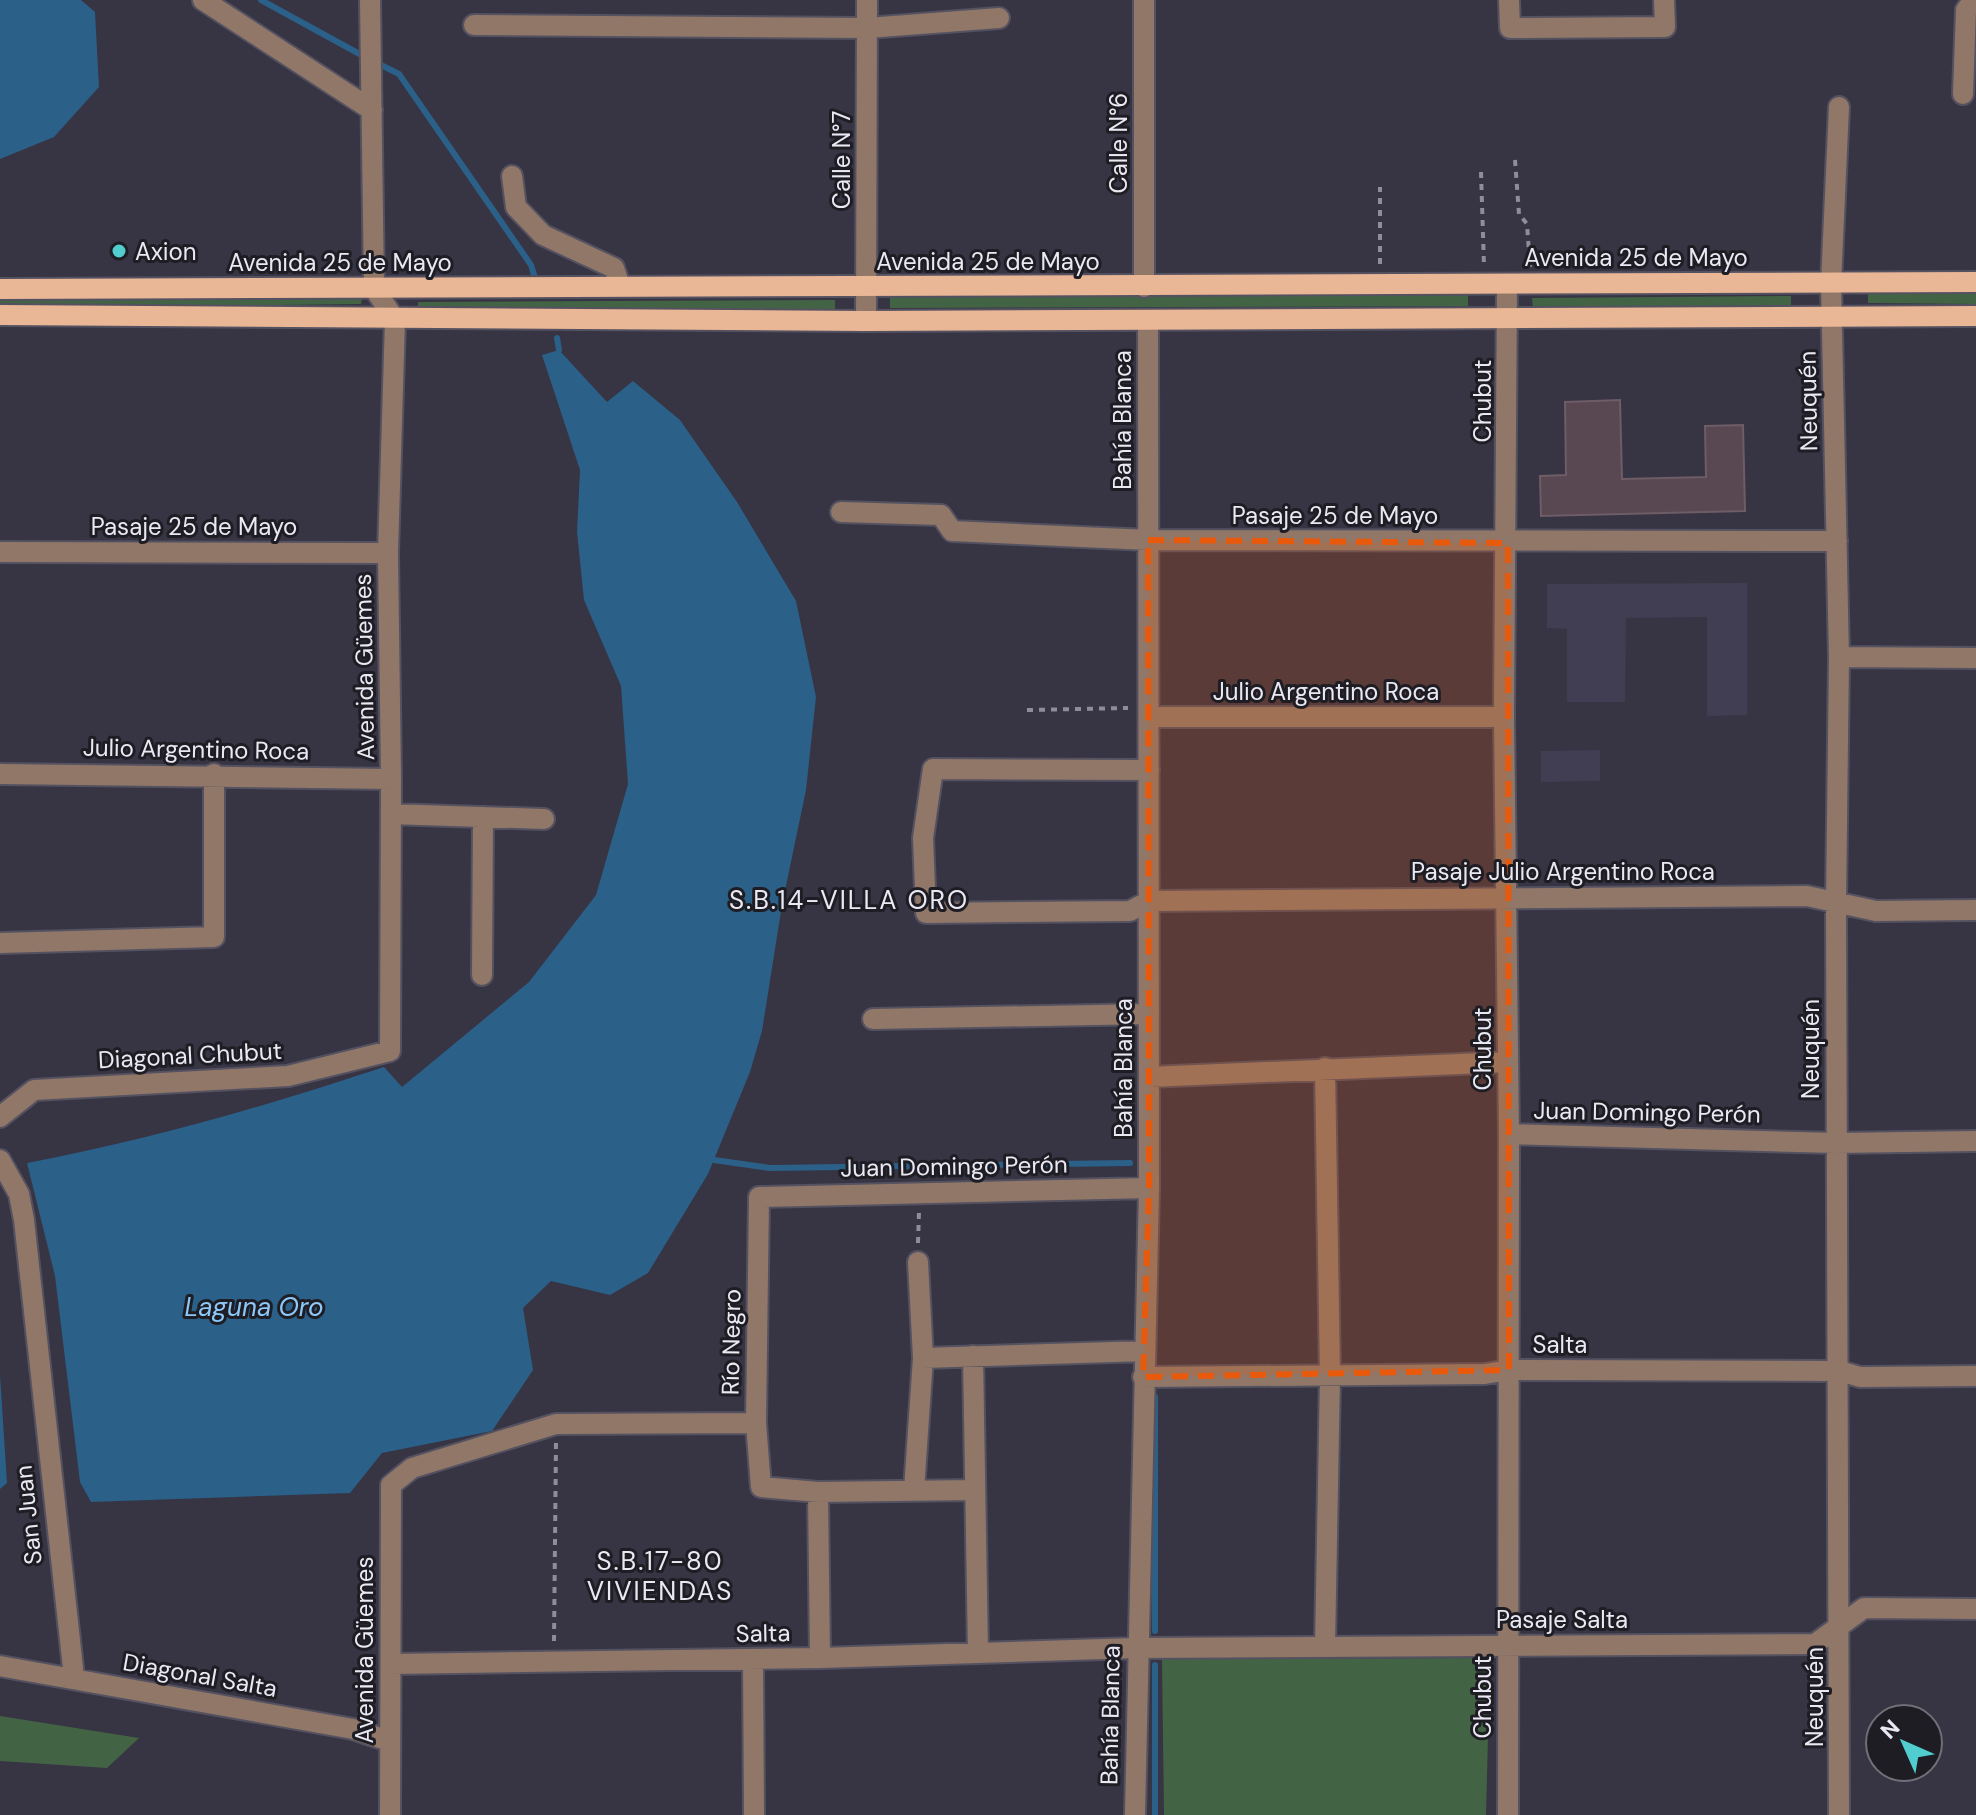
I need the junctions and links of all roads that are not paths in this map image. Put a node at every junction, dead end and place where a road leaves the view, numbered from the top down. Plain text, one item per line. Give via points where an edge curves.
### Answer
1 (203, 0) edge
2 (370, 0) edge
3 (867, 0) edge
4 (1144, 0) edge
5 (1509, 0) edge
6 (1664, 0) edge
7 (1974, 0) edge
8 (999, 18) dead end
9 (474, 25) dead end
10 (867, 28) junction
11 (1963, 94) dead end
12 (1839, 107) dead end
13 (372, 110) junction
14 (512, 176) dead end
15 (1976, 282) edge
16 (1831, 283) junction
17 (1507, 284) junction
18 (620, 286) junction
19 (867, 287) junction
20 (1144, 287) junction
21 (374, 288) junction
22 (0, 289) edge
23 (0, 315) edge
24 (1832, 316) junction
25 (1976, 316) edge
26 (1508, 319) junction
27 (395, 320) junction
28 (1148, 320) junction
29 (866, 321) junction
30 (841, 512) dead end
31 (1148, 540) junction
32 (1837, 541) junction
33 (1508, 543) junction
34 (0, 552) edge
35 (388, 553) junction
36 (1839, 657) junction
37 (1976, 658) edge
38 (1149, 717) junction
39 (1504, 717) junction
40 (1149, 770) junction
41 (0, 774) edge
42 (214, 774) junction
43 (391, 779) junction
44 (391, 814) junction
45 (483, 817) junction
46 (544, 819) dead end
47 (1508, 896) junction
48 (1149, 901) junction
49 (1836, 904) junction
50 (1976, 910) edge
51 (0, 943) edge
52 (482, 975) dead end
53 (1149, 1014) junction
54 (873, 1019) dead end
55 (390, 1051) joint
56 (1507, 1062) junction
57 (1325, 1068) junction
58 (1149, 1077) junction
59 (0, 1117) edge
60 (1509, 1134) junction
61 (1976, 1141) edge
62 (1836, 1143) junction
63 (0, 1160) edge
64 (1149, 1188) junction
65 (759, 1197) joint
66 (918, 1262) road end
67 (1145, 1351) junction
68 (973, 1356) junction
69 (923, 1358) junction
70 (1509, 1370) junction
71 (1840, 1371) junction
72 (1330, 1376) junction
73 (1976, 1376) edge
74 (1143, 1377) junction
75 (756, 1423) junction
76 (914, 1490) junction
77 (974, 1490) junction
78 (818, 1492) junction
79 (1976, 1609) edge
80 (1840, 1626) junction
81 (1325, 1646) junction
82 (1508, 1646) junction
83 (1136, 1648) junction
84 (978, 1653) junction
85 (820, 1658) junction
86 (753, 1659) junction
87 (391, 1664) junction
88 (0, 1666) edge
89 (74, 1677) junction
90 (389, 1741) junction
91 (390, 1815) edge
92 (754, 1815) edge
93 (1135, 1815) edge
94 (1508, 1815) edge
95 (1839, 1815) edge

1 - 13 street
2 - 13 street
3 - 10 street, Calle N°7
4 - 20 street, Calle N°6
5 - 6 street via 1510,28 1665,27
7 - 11 street via 1966,10
8 - 10 street
9 - 10 street
10 - 19 street, Calle N°7
12 - 16 street, Neuquén
13 - 21 street
14 - 18 street via 516,207 543,235 614,268
15 - 16 main road, Avenida 25 de Mayo
16 - 17 main road, Avenida 25 de Mayo
16 - 24 street, Neuquén
17 - 20 main road, Avenida 25 de Mayo
17 - 26 street, Chubut
18 - 19 main road, Avenida 25 de Mayo
18 - 21 main road, Avenida 25 de Mayo
19 - 20 main road, Avenida 25 de Mayo
19 - 29 street, Calle N°7
21 - 22 main road, Avenida 25 de Mayo
21 - 27 street
23 - 27 main road
24 - 25 main road
24 - 26 main road
24 - 32 street, Neuquén
26 - 28 main road
26 - 33 street, Chubut
27 - 29 main road
27 - 35 street, Avenida Güemes
28 - 29 main road
28 - 31 street, Bahía Blanca
30 - 31 street, Pasaje 25 de Mayo via 941,515 952,531
31 - 33 street, Pasaje 25 de Mayo
31 - 38 street, Bahía Blanca
32 - 33 street, Pasaje 25 de Mayo
32 - 36 street, Neuquén
33 - 39 street, Chubut
34 - 35 street, Pasaje 25 de Mayo
35 - 43 street, Avenida Güemes
36 - 37 street
36 - 49 street, Neuquén
38 - 39 street, Julio Argentino Roca
38 - 40 street, Bahía Blanca
39 - 47 street, Chubut
40 - 48 street, Bahía Blanca
40 - 48 street, Pasaje Julio Argentino Roca via 933,769 923,838 926,913 1130,911
41 - 42 street, Julio Argentino Roca
42 - 43 street, Julio Argentino Roca
42 - 51 street via 214,937
43 - 44 street, Avenida Güemes
44 - 45 street
44 - 55 street, Avenida Güemes
45 - 46 street
45 - 52 street
47 - 48 street, Pasaje Julio Argentino Roca
47 - 49 street, Pasaje Julio Argentino Roca via 1807,896
47 - 56 street, Chubut
48 - 53 street, Bahía Blanca
49 - 50 street, Pasaje Julio Argentino Roca via 1876,911
49 - 62 street, Neuquén
53 - 54 street
53 - 58 street, Bahía Blanca
55 - 59 street, Diagonal Chubut via 288,1076 34,1090
56 - 57 street
56 - 60 street, Chubut
57 - 58 street
57 - 72 street
58 - 64 street, Bahía Blanca
60 - 62 street, Juan Domingo Perón
60 - 70 street, Chubut
61 - 62 street, Juan Domingo Perón
62 - 71 street, Neuquén
63 - 89 street, San Juan via 19,1194 24,1220
64 - 65 street, Juan Domingo Perón
64 - 67 street, Bahía Blanca
65 - 75 street, Río Negro
66 - 69 street
67 - 68 street
67 - 74 street, Bahía Blanca
68 - 69 street
68 - 77 street
69 - 76 street
70 - 71 street, Salta
70 - 72 street, Salta
70 - 82 street, Chubut
71 - 73 street, Salta via 1860,1377
71 - 80 street, Neuquén
72 - 74 street, Salta
72 - 81 street
74 - 83 street, Bahía Blanca
75 - 78 street, Río Negro via 761,1487
75 - 87 street, Avenida Güemes via 556,1424 412,1468 391,1485
76 - 77 street
76 - 78 street
77 - 84 street
78 - 85 street
79 - 80 street, Pasaje Salta via 1864,1608
80 - 82 street, Pasaje Salta via 1815,1644
80 - 95 street, Neuquén
81 - 82 street, Pasaje Salta
81 - 83 street, Pasaje Salta
82 - 94 street, Chubut
83 - 84 street, Salta
83 - 93 street, Bahía Blanca
84 - 85 street, Salta
85 - 86 street, Salta
86 - 87 street, Salta
86 - 92 street
87 - 90 street, Avenida Güemes
88 - 89 street, Diagonal Salta
89 - 90 street, Diagonal Salta via 353,1729
90 - 91 street, Avenida Güemes

